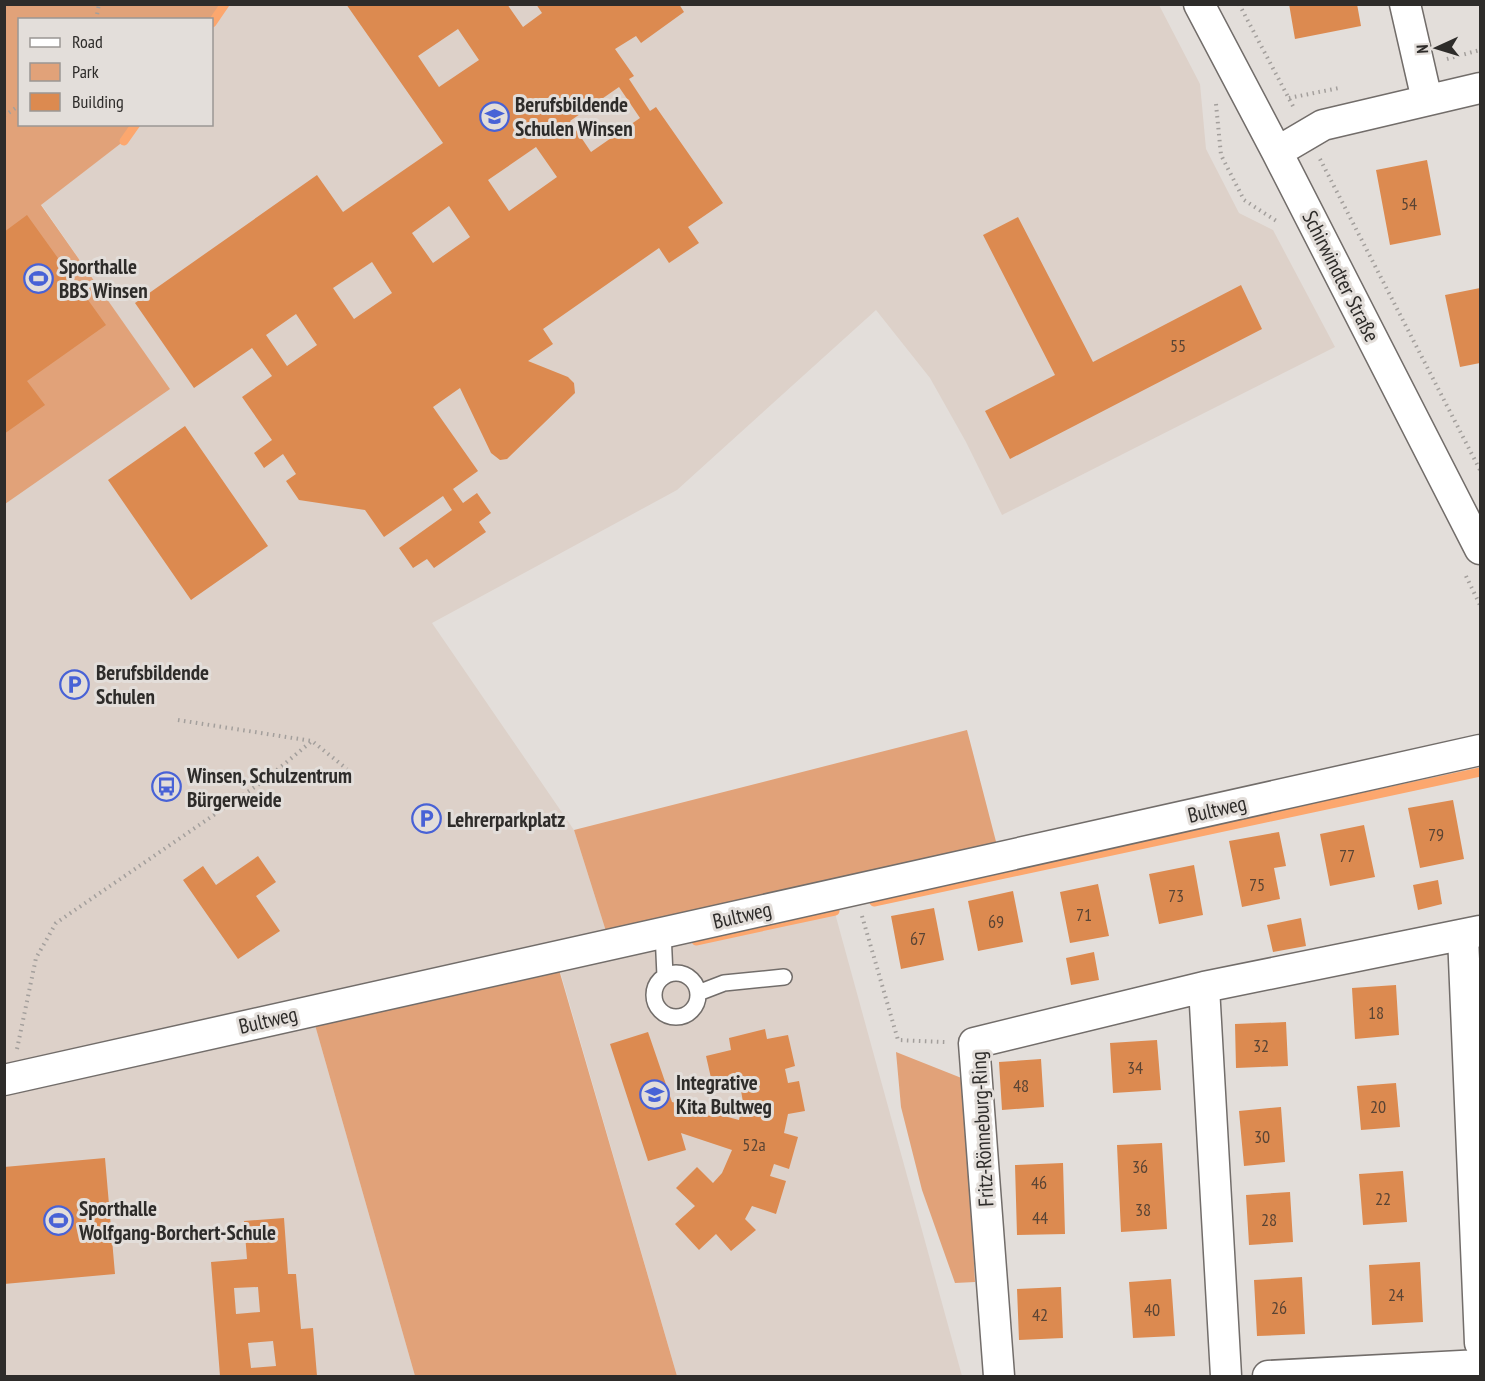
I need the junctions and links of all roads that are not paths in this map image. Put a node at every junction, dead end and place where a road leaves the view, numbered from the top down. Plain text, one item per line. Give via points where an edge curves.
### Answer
1 (1199, 4) edge
2 (1405, 4) edge
3 (1480, 88) edge
4 (1427, 100) junction
5 (1277, 152) junction
6 (1480, 549) edge
7 (1480, 750) edge
8 (663, 932) junction
9 (1472, 933) edge
10 (665, 976) junction
11 (784, 977) dead end
12 (1204, 987) junction
13 (698, 993) junction
14 (8, 1080) edge
15 (1480, 1343) edge
16 (1480, 1365) edge
17 (999, 1377) edge
18 (1226, 1377) edge
19 (1268, 1377) edge

1 - 5 street, Schirwindter Straße
2 - 4 street
3 - 4 street
4 - 5 street via 1323,125
5 - 6 street, Schirwindter Straße
7 - 8 street, Bultweg
8 - 10 lane
8 - 14 street, Bultweg
9 - 12 street, Fritz-Rönneburg-Ring
9 - 15 street, Fritz-Rönneburg-Ring
10 - 13 lane via 682,974 690,978
10 - 13 lane via 655,990 657,1006 663,1013 679,1017 687,1014
11 - 13 lane via 724,983
12 - 17 street, Fritz-Rönneburg-Ring via 974,1043
12 - 18 street
16 - 19 street

